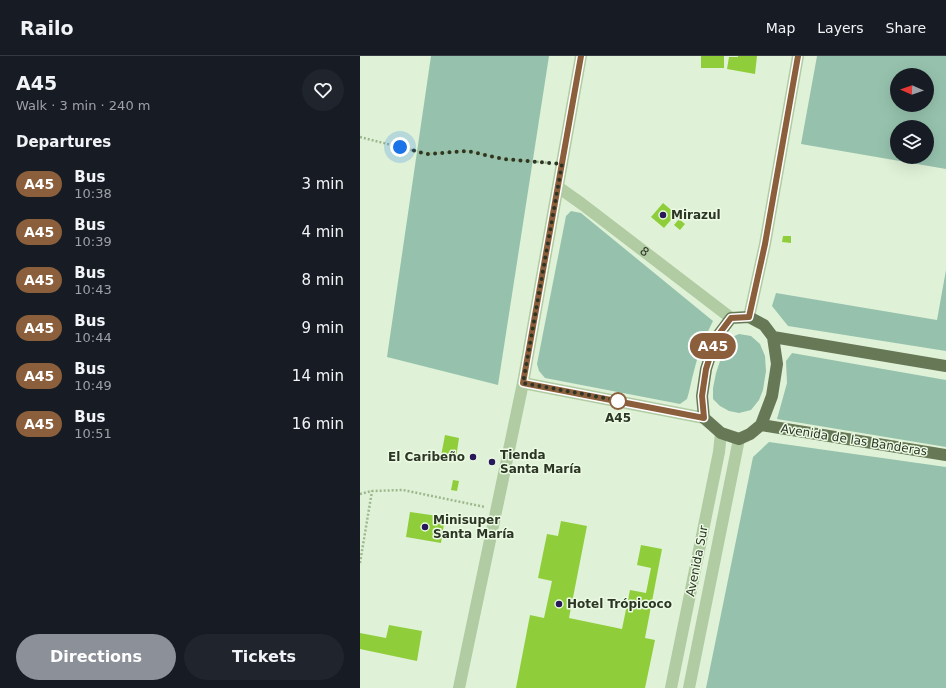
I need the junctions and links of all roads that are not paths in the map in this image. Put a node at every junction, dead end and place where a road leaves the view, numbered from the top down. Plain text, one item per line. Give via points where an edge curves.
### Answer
1 (581, 56) edge
2 (798, 56) edge
3 (558, 187) junction
4 (749, 317) junction
5 (731, 318) junction
6 (773, 337) junction
7 (946, 366) edge
8 (523, 383) junction
9 (704, 418) junction
10 (761, 425) junction
11 (721, 433) junction
12 (739, 439) junction
13 (946, 455) edge
14 (459, 688) edge
15 (671, 688) edge
16 (689, 688) edge

1 - 3 street
2 - 4 street via 765,244
3 - 5 street, 8
3 - 8 street
4 - 5 main road
4 - 6 main road via 764,325
5 - 9 main road via 716,338 706,369 702,396
6 - 7 main road
6 - 10 main road via 777,364 772,396
8 - 9 street
8 - 14 street
9 - 11 main road
10 - 12 main road
10 - 13 main road, Avenida de las Banderas
11 - 12 main road
11 - 15 street, Avenida Sur
12 - 16 street, Avenida Sur

